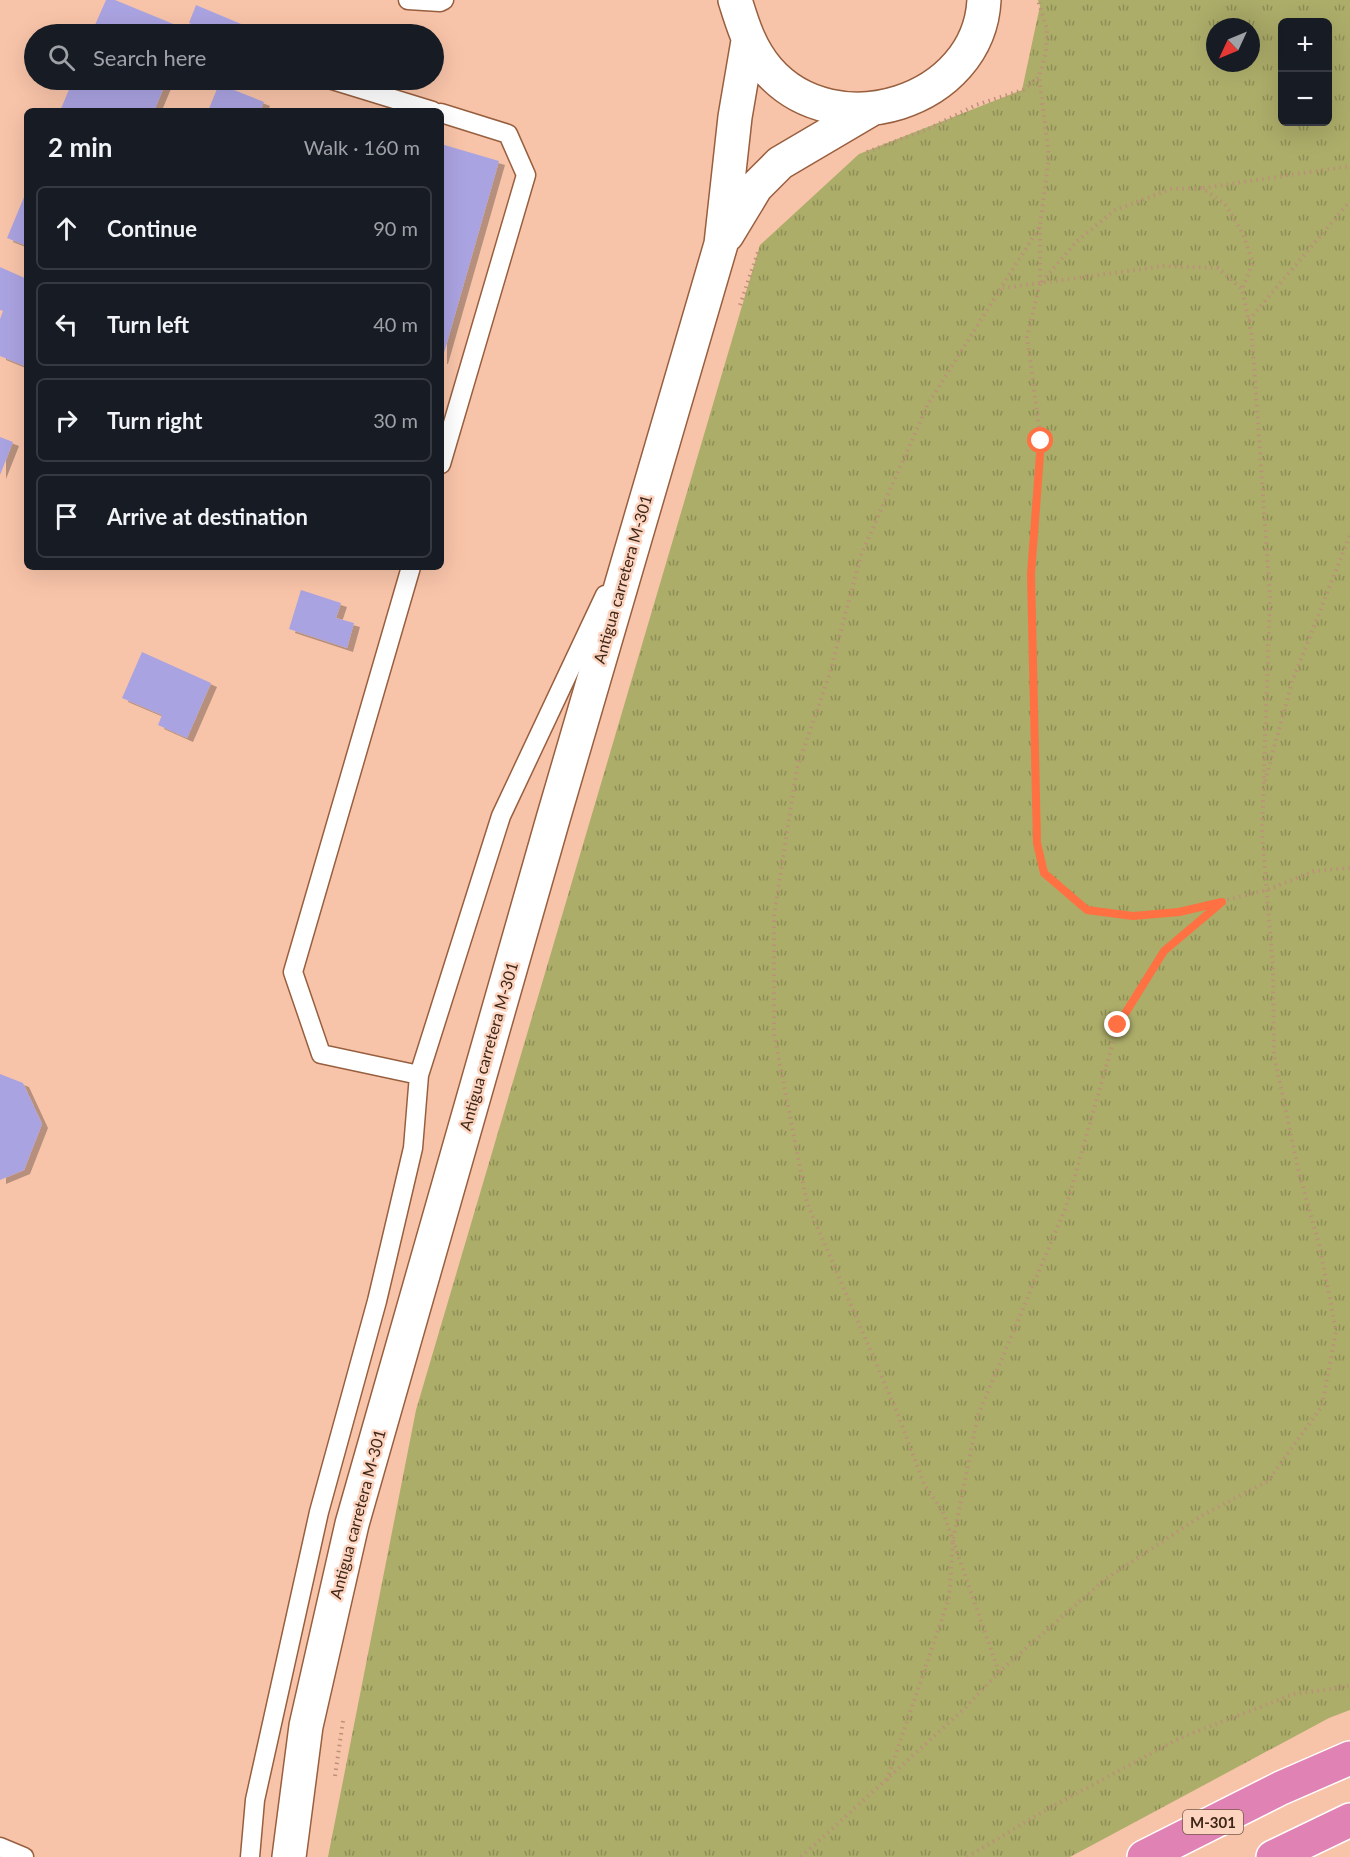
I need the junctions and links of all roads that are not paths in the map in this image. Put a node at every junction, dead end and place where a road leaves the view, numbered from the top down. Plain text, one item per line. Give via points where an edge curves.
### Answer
1 (408, 0) edge
2 (444, 0) edge
3 (735, 0) edge
4 (984, 0) edge
5 (748, 40) junction
6 (365, 90) edge
7 (424, 108) edge
8 (870, 110) junction
9 (444, 114) edge
10 (721, 244) junction
11 (444, 454) edge
12 (639, 523) junction
13 (410, 570) edge
14 (419, 1075) junction
15 (1350, 1758) edge
16 (1350, 1820) edge
17 (0, 1847) edge
18 (22, 1857) edge
19 (250, 1857) edge
20 (289, 1857) edge
21 (1144, 1857) edge
22 (1273, 1857) edge

1 - 2 lane
3 - 5 street
4 - 8 street via 984,12 969,49 944,80 909,101
5 - 8 street via 769,71 798,94 833,108
5 - 10 street, Antigua carretera M-301
6 - 7 lane
8 - 10 street, Antigua carretera M-301 via 780,163 756,187
9 - 11 lane via 508,134 526,175
10 - 12 street, Antigua carretera M-301
12 - 14 lane via 501,816
12 - 20 street, Antigua carretera M-301 via 352,1524 306,1726
13 - 14 lane via 292,972 321,1054
14 - 19 lane via 413,1148 377,1301 319,1512 255,1800
15 - 21 highway, M-301
16 - 22 highway
17 - 18 lane

